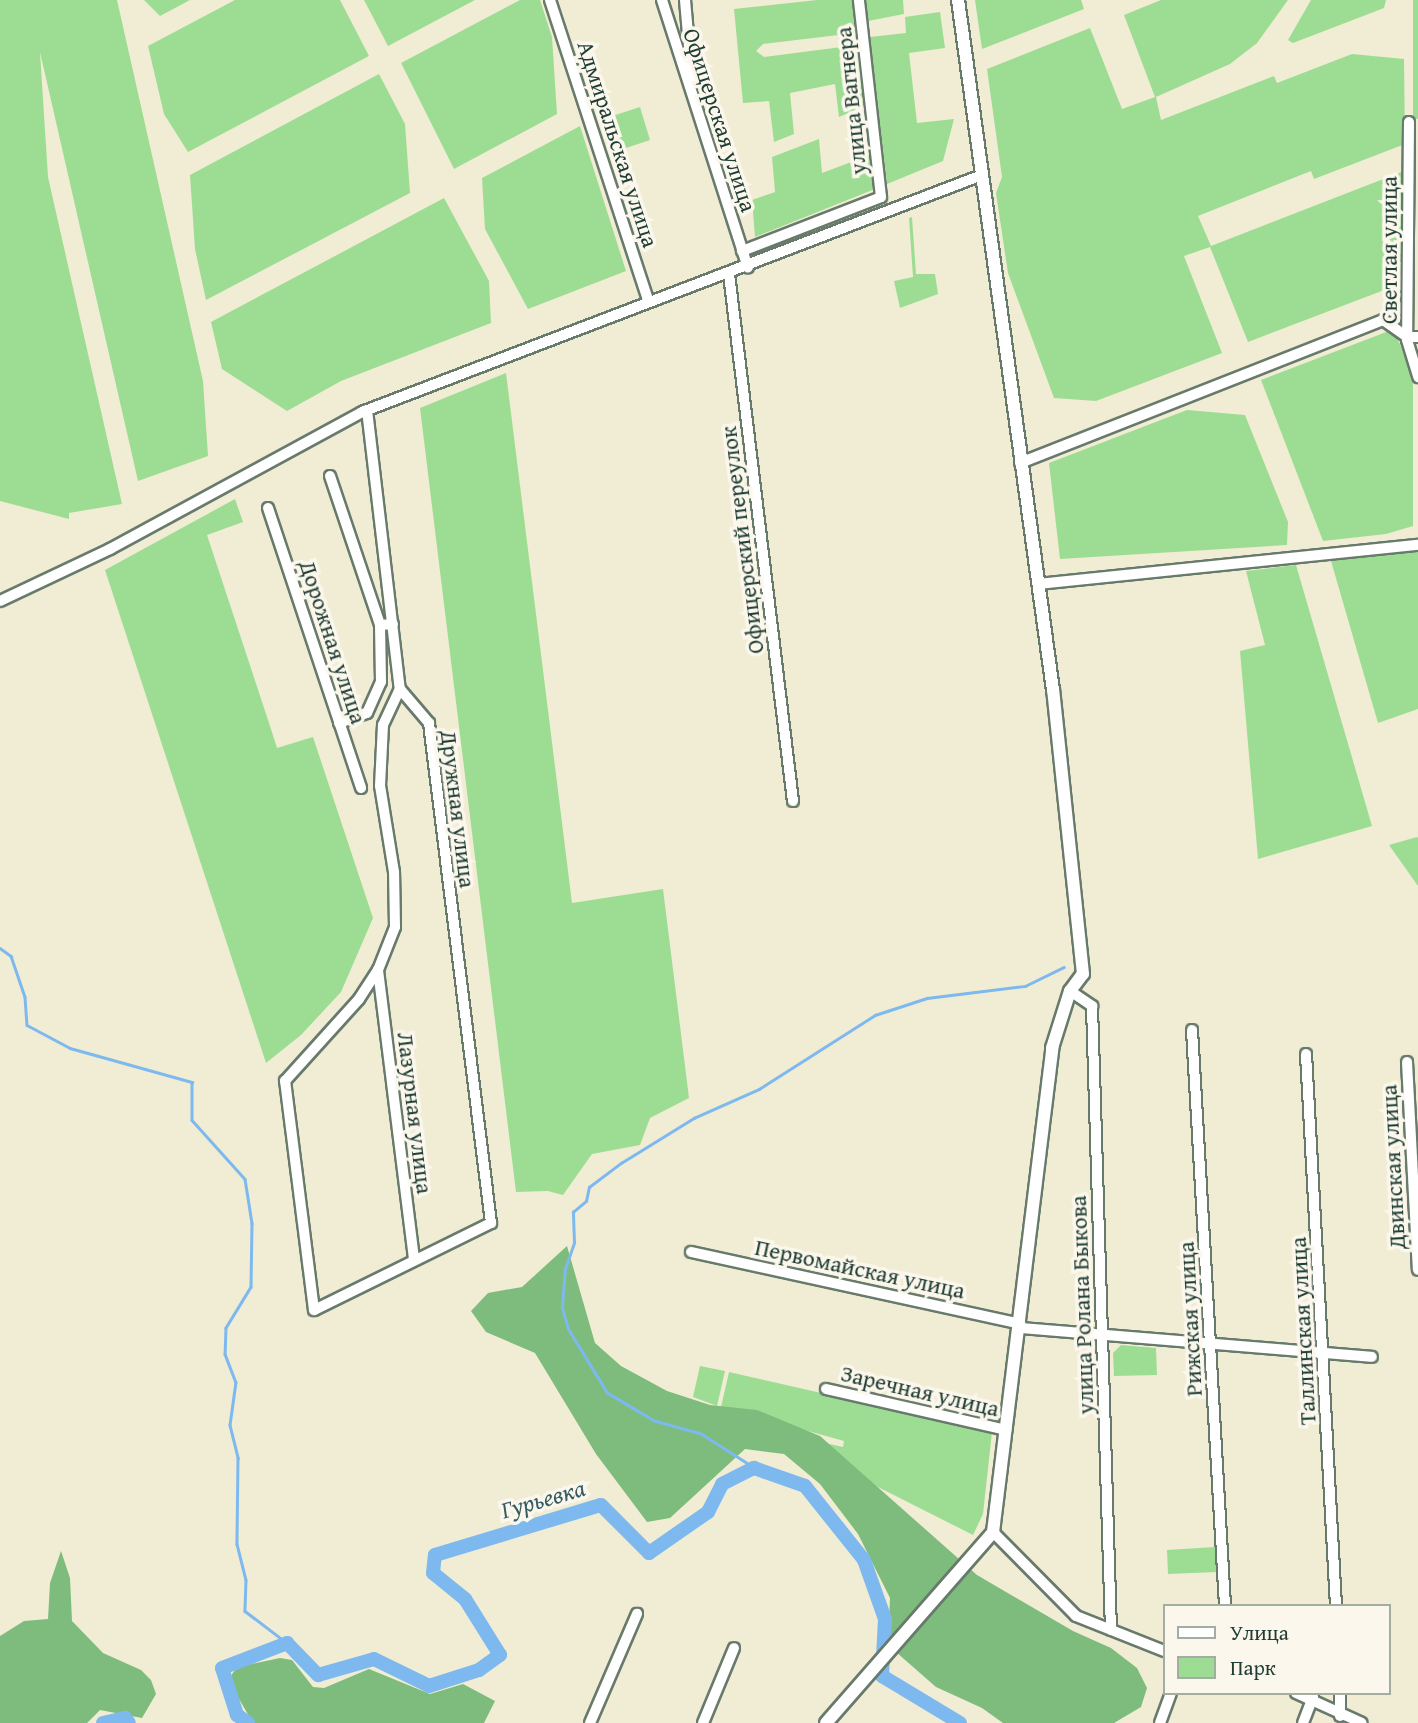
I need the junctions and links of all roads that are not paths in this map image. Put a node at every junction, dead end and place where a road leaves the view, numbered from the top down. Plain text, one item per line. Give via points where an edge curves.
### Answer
1 (550, 0) edge
2 (662, 0) edge
3 (685, 0) edge
4 (859, 0) edge
5 (958, 0) edge
6 (693, 98) junction
7 (1409, 122) dead end
8 (982, 175) junction
9 (742, 251) junction
10 (748, 268) junction
11 (729, 274) junction
12 (648, 300) junction
13 (1413, 337) edge
14 (1418, 377) edge
15 (367, 410) junction
16 (1020, 463) junction
17 (330, 476) dead end
18 (268, 508) dead end
19 (1418, 545) edge
20 (1038, 584) junction
21 (0, 601) edge
22 (393, 624) junction
23 (380, 625) junction
24 (400, 689) junction
25 (340, 723) junction
26 (361, 788) dead end
27 (793, 801) dead end
28 (378, 970) junction
29 (1070, 991) junction
30 (1192, 1030) dead end
31 (1306, 1054) dead end
32 (1407, 1062) dead end
33 (691, 1252) dead end
34 (414, 1260) dead end
35 (1418, 1270) edge
36 (1020, 1326) junction
37 (1102, 1336) junction
38 (1210, 1345) junction
39 (1323, 1353) junction
40 (1372, 1357) dead end
41 (826, 1390) dead end
42 (1006, 1430) junction
43 (993, 1532) junction
44 (1225, 1604) edge
45 (1336, 1604) edge
46 (637, 1614) dead end
47 (1111, 1630) junction
48 (734, 1648) dead end
49 (1162, 1650) edge
50 (1170, 1695) edge
51 (1304, 1695) edge
52 (1340, 1695) edge
53 (1313, 1697) junction
54 (1340, 1716) junction
55 (829, 1720) edge
56 (590, 1723) edge
57 (703, 1723) edge
58 (1160, 1723) edge
59 (1303, 1723) edge
60 (1362, 1723) edge

1 - 12 street, Адмиральская улица
2 - 6 street, Офицерская улица
3 - 6 street
4 - 9 street, улица Вагнера via 881,197
5 - 8 street
6 - 9 street, Офицерская улица
7 - 13 street, Светлая улица
8 - 10 street
8 - 16 street
9 - 10 street, Офицерская улица
10 - 11 street
11 - 12 street
11 - 27 street, Офицерский переулок
12 - 15 street
13 - 14 street, Светлая улица
13 - 16 street via 1384,320
15 - 21 street via 63,574
15 - 22 street
16 - 20 street
17 - 23 street
18 - 25 street, Дорожная улица
19 - 20 street
20 - 29 street via 1073,856 1083,974
22 - 23 street
22 - 24 street
23 - 25 street via 381,682 368,713
24 - 28 street via 383,725 380,786 394,872 395,927
24 - 28 street, Дружная улица via 429,723 491,1223 314,1310 285,1081 359,999
25 - 26 street, Дорожная улица
28 - 34 street, Лазурная улица
29 - 36 street via 1052,1048
29 - 37 street, улица Ролана Быкова via 1092,1006
30 - 38 street, Рижская улица
31 - 39 street, Таллинская улица
32 - 35 street, Двинская улица
33 - 36 street, Первомайская улица
36 - 37 street, Первомайская улица
36 - 42 street
37 - 38 street, Первомайская улица
37 - 47 street, улица Ролана Быкова
38 - 39 street, Первомайская улица
38 - 44 street, Рижская улица
39 - 40 street, Первомайская улица
39 - 45 street, Таллинская улица
41 - 42 street, Заречная улица
42 - 43 street
43 - 47 street via 1076,1616
43 - 55 street
46 - 56 street
47 - 49 street
48 - 57 street
50 - 58 street
51 - 53 street
52 - 54 street
53 - 54 street
53 - 59 street
54 - 60 street

